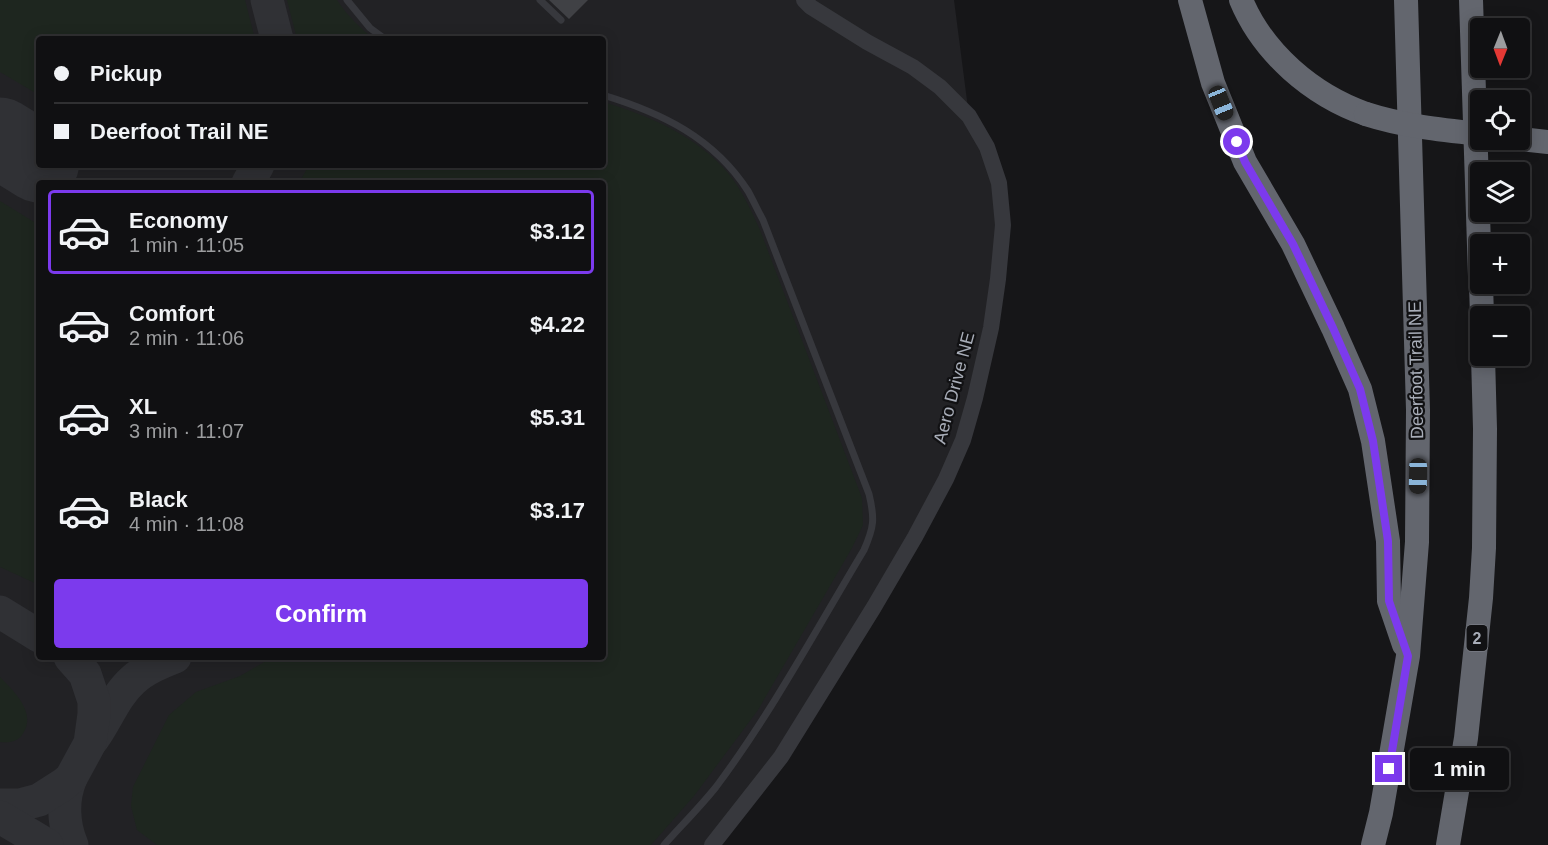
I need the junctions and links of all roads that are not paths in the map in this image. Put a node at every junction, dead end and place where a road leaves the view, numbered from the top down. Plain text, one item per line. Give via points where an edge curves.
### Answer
1 (347, 0) edge
2 (540, 0) edge
3 (804, 0) edge
4 (1190, 0) edge
5 (1241, 0) edge
6 (1406, 0) edge
7 (1471, 0) edge
8 (561, 20) dead end
9 (381, 36) edge
10 (606, 96) edge
11 (1470, 133) edge
12 (1530, 140) edge
13 (1548, 142) edge
14 (1479, 234) edge
15 (1483, 366) edge
16 (1408, 656) junction
17 (664, 845) edge
18 (712, 845) edge
19 (1373, 845) edge
20 (1448, 845) edge

1 - 9 lane
2 - 8 lane
3 - 18 street, Aero Drive NE via 913,67 969,116 987,147 999,183 1003,225 998,279 975,398 946,479 874,607 781,757
4 - 16 highway via 1213,83 1245,162 1293,244 1360,389 1373,441 1388,541 1389,601
5 - 11 highway, bridge via 1260,35 1279,58 1329,97 1381,119
6 - 16 highway, Deerfoot Trail NE via 1418,410 1417,542
7 - 14 highway
10 - 17 lane via 681,127 729,165 748,192 763,220 873,511 872,531 864,550 773,704 714,789
12 - 13 highway
15 - 20 highway, 2 via 1481,598 1466,738
16 - 19 highway, Deerfoot Trail NE

